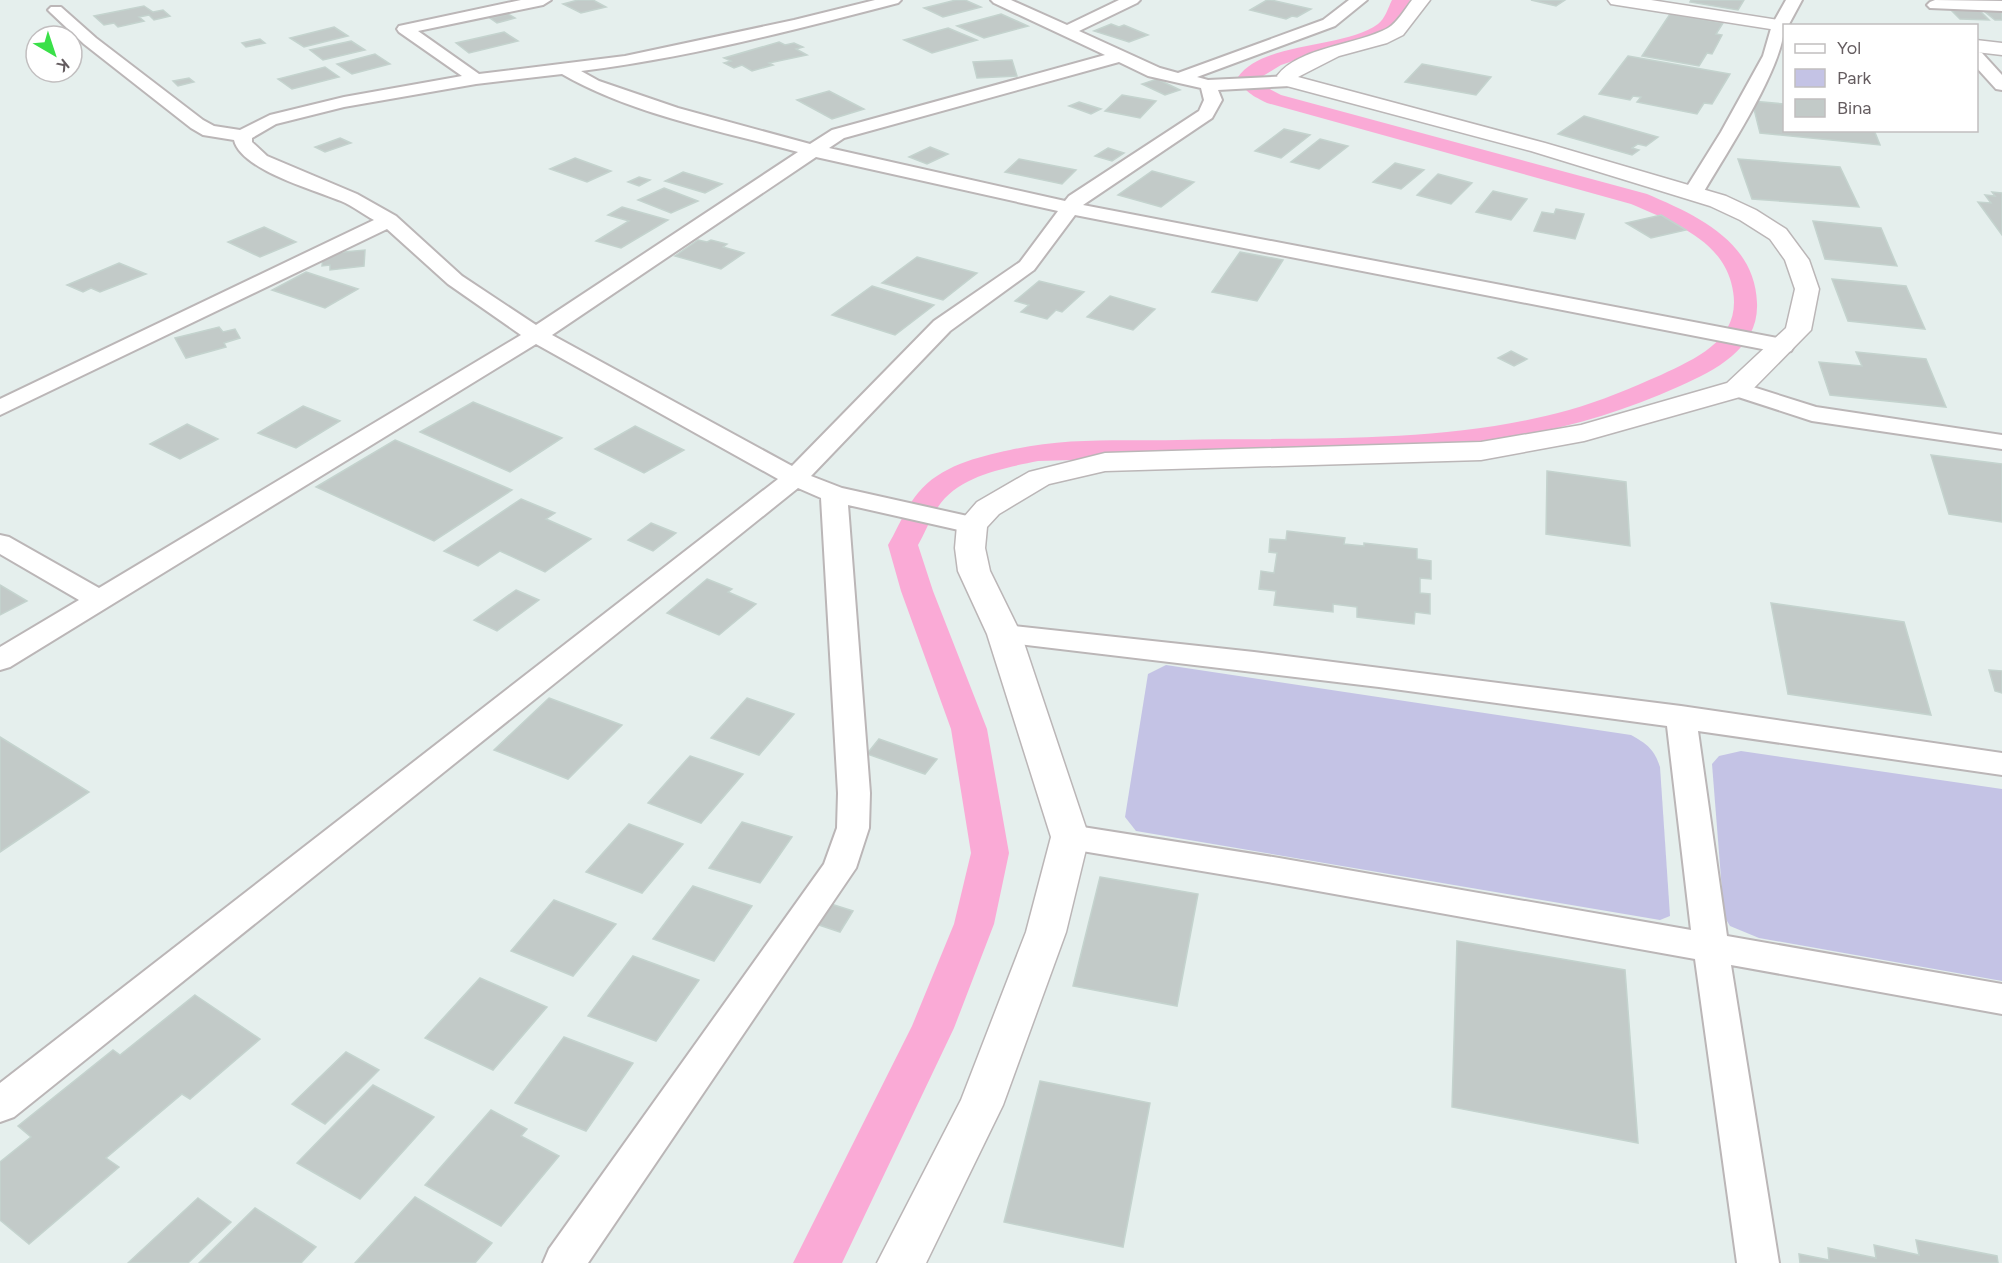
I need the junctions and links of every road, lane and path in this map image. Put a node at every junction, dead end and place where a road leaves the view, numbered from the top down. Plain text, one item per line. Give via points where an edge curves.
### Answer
1 (543, 0) edge
2 (893, 0) edge
3 (999, 0) edge
4 (1132, 0) edge
5 (1359, 0) edge
6 (1420, 0) edge
7 (1617, 0) edge
8 (1794, 0) edge
9 (1933, 2) edge
10 (2002, 6) edge
11 (56, 10) dead end
12 (1946, 19) dead end
13 (1782, 26) edge
14 (1069, 32) junction
15 (1978, 46) edge
16 (2002, 49) edge
17 (1120, 56) junction
18 (1978, 57) edge
19 (564, 68) junction
20 (1180, 78) junction
21 (476, 79) junction
22 (1290, 81) junction
23 (1209, 85) junction
24 (2002, 85) edge
25 (243, 136) junction
26 (811, 150) junction
27 (1693, 193) junction
28 (1070, 208) junction
29 (389, 220) junction
30 (536, 335) junction
31 (1783, 346) junction
32 (1737, 389) junction
33 (0, 408) edge
34 (2002, 442) edge
35 (795, 477) junction
36 (834, 494) junction
37 (960, 521) junction
38 (0, 543) edge
39 (98, 599) junction
40 (1004, 634) junction
41 (0, 660) edge
42 (1682, 716) junction
43 (2002, 764) edge
44 (1070, 837) junction
45 (1711, 946) junction
46 (2002, 999) edge
47 (0, 1105) edge
48 (564, 1263) edge
49 (901, 1263) edge
50 (1758, 1263) edge

1 - 21 street via 405,29
2 - 19 street via 636,58
3 - 14 street
4 - 14 street via 1076,25
5 - 20 street via 1329,23
6 - 22 street via 1396,31 1332,52 1296,69 1287,76
7 - 13 street
8 - 13 street
9 - 10 street
9 - 12 street
11 - 25 street via 196,124 209,131
13 - 27 street via 1771,56
14 - 17 street
15 - 16 street
17 - 20 street via 1154,72
17 - 26 street via 880,121 838,134
18 - 24 street
19 - 21 street
19 - 26 street via 593,85 672,112
20 - 23 street
21 - 25 street via 344,102 270,120
22 - 23 street
22 - 27 street
23 - 28 street via 1213,100 1206,114 1076,200
25 - 29 street via 243,143 260,159 350,198
26 - 28 street
26 - 30 street
27 - 31 street via 1718,201 1778,234 1797,260 1807,289 1798,330
28 - 31 street
28 - 35 street via 1027,266 942,326
29 - 30 street via 455,280
29 - 33 street
30 - 35 street
30 - 39 street
31 - 32 street
32 - 34 street via 1812,414
32 - 37 street via 1584,433 1481,451 1105,462 1039,478
35 - 36 street
35 - 47 street
36 - 37 street
36 - 48 street via 854,793 853,828 839,868
37 - 40 street via 974,571
38 - 39 street
39 - 41 street
40 - 42 street via 1180,652
40 - 44 street
42 - 43 street
42 - 45 street
44 - 45 street
44 - 49 street via 1046,932 981,1105
45 - 46 street
45 - 50 street

